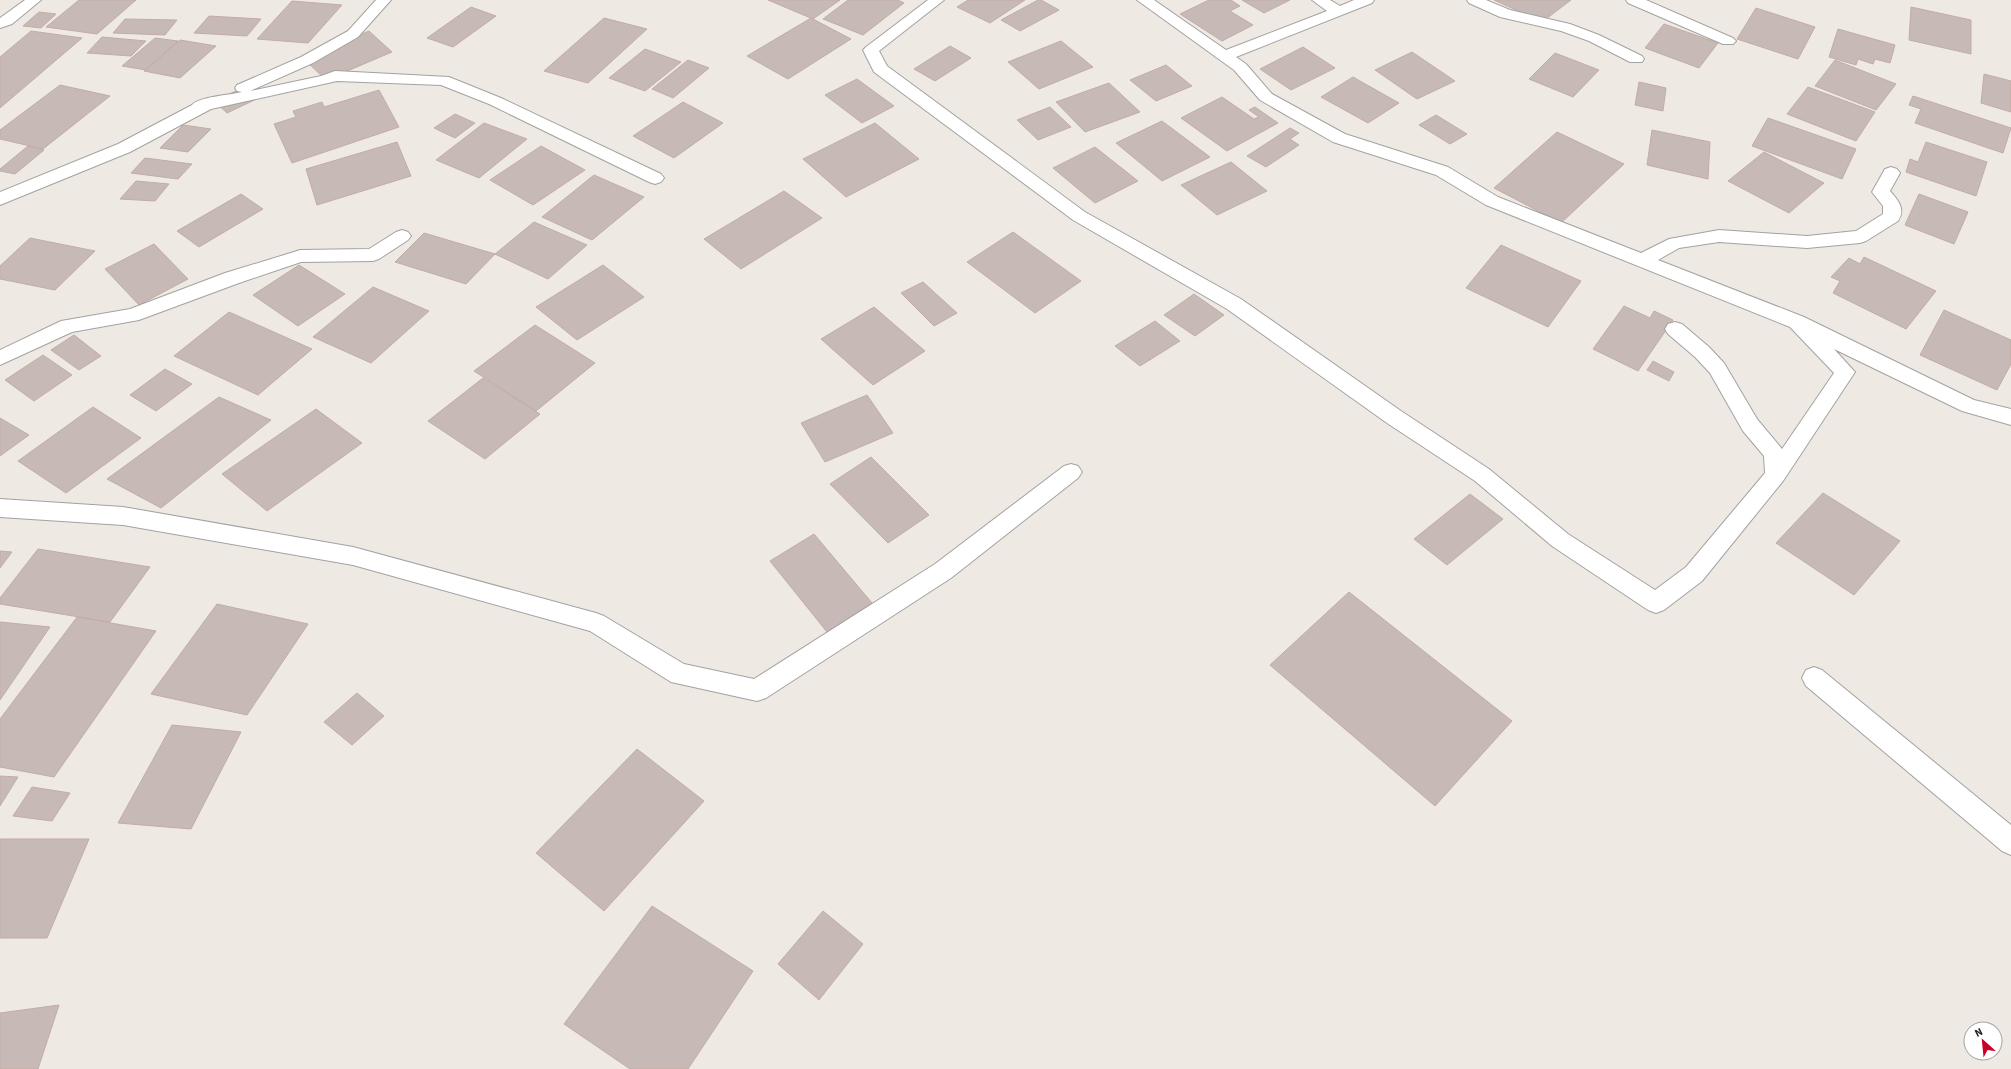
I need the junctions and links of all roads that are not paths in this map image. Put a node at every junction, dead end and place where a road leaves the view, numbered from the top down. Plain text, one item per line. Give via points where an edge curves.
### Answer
1 (34, 0) edge
2 (384, 0) edge
3 (938, 0) edge
4 (1144, 0) edge
5 (1319, 0) edge
6 (1367, 0) edge
7 (1474, 0) edge
8 (1633, 0) edge
9 (1340, 12) junction
10 (0, 23) edge
11 (1728, 41) dead end
12 (1224, 56) junction
13 (1636, 59) dead end
14 (200, 106) junction
15 (1891, 173) dead end
16 (655, 178) dead end
17 (0, 199) edge
18 (402, 236) dead end
19 (1641, 261) junction
20 (1797, 322) junction
21 (1675, 328) dead end
22 (0, 358) edge
23 (2011, 418) edge
24 (1071, 472) dead end
25 (1776, 475) junction
26 (0, 508) edge
27 (1814, 678) dead end
28 (2011, 842) edge

1 - 10 street via 7,21
2 - 14 street via 347,38 307,60
3 - 25 street via 871,50 880,69 1079,216 1234,304 1394,417 1482,475 1560,540 1656,603 1694,574
4 - 12 street
5 - 9 street
6 - 9 street
7 - 13 street via 1505,14 1565,27
8 - 11 street
9 - 12 street
12 - 19 street via 1240,67 1266,97 1339,138 1442,171 1492,201
14 - 16 street via 335,76 443,80 495,101
14 - 17 street via 124,148
15 - 19 street via 1881,192 1892,205 1892,217 1860,236 1807,242 1719,236 1675,243
18 - 22 street via 373,255 300,256 132,315 68,326
19 - 20 street
20 - 23 street via 1969,406
20 - 25 street via 1845,372
21 - 25 street via 1717,368 1750,426 1774,454
24 - 26 street via 943,571 757,690 679,674 596,623 353,556 123,516
27 - 28 street

